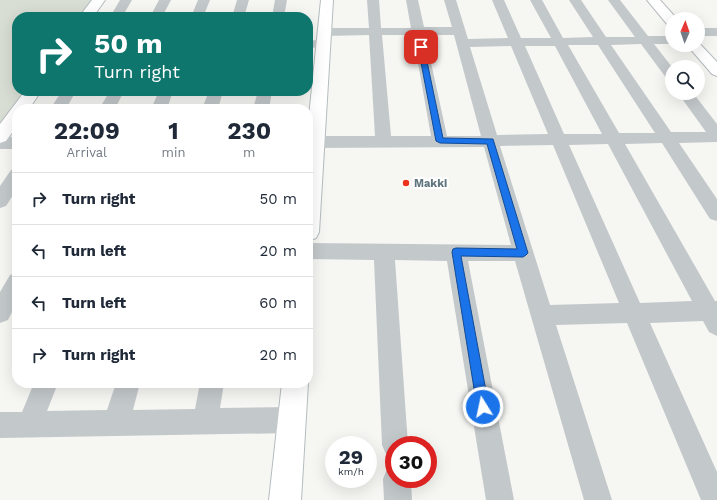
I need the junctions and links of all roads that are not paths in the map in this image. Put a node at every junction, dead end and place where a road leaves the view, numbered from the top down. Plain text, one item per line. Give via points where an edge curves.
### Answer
1 (99, 0) edge
2 (126, 0) edge
3 (165, 0) edge
4 (204, 0) edge
5 (243, 0) edge
6 (281, 0) edge
7 (327, 0) edge
8 (373, 0) edge
9 (412, 0) edge
10 (450, 0) edge
11 (498, 0) edge
12 (536, 0) edge
13 (575, 0) edge
14 (614, 0) edge
15 (653, 0) edge
16 (90, 12) edge
17 (119, 12) edge
18 (159, 12) edge
19 (199, 12) edge
20 (239, 12) edge
21 (279, 12) edge
22 (665, 13) edge
23 (418, 31) junction
24 (375, 32) junction
25 (705, 32) edge
26 (717, 32) edge
27 (461, 37) junction
28 (319, 40) edge
29 (665, 40) edge
30 (602, 41) junction
31 (645, 41) junction
32 (516, 42) junction
33 (560, 42) junction
34 (700, 52) edge
35 (665, 67) edge
36 (717, 71) edge
37 (690, 100) edge
38 (12, 120) edge
39 (313, 127) edge
40 (717, 136) edge
41 (0, 137) edge
42 (613, 138) junction
43 (666, 138) junction
44 (558, 139) junction
45 (383, 141) junction
46 (440, 141) junction
47 (490, 141) junction
48 (313, 142) edge
49 (12, 143) edge
50 (0, 144) edge
51 (12, 182) edge
52 (0, 200) edge
53 (717, 214) edge
54 (313, 251) edge
55 (456, 252) junction
56 (384, 253) junction
57 (523, 253) junction
58 (12, 290) edge
59 (0, 313) edge
60 (634, 313) junction
61 (542, 315) junction
62 (714, 316) edge
63 (44, 388) edge
64 (126, 388) edge
65 (211, 388) edge
66 (295, 388) edge
67 (292, 420) junction
68 (205, 421) junction
69 (116, 423) junction
70 (0, 425) edge
71 (29, 425) junction
72 (394, 436) edge
73 (397, 488) edge
74 (285, 500) edge
75 (398, 500) edge
76 (500, 500) edge
77 (598, 500) edge
78 (715, 500) edge

1 - 16 street
2 - 17 street
3 - 18 street
4 - 19 street
5 - 20 street
6 - 21 street
7 - 28 street
8 - 24 street
9 - 23 street
10 - 27 street
11 - 32 street
12 - 33 street
13 - 30 street
14 - 31 street
15 - 22 street
23 - 24 street
23 - 27 street
23 - 46 street
24 - 28 street
24 - 45 street
25 - 26 street
27 - 32 street
27 - 47 street
28 - 39 street
29 - 31 street
30 - 31 street
30 - 33 street
30 - 43 street
31 - 35 street
32 - 33 street
32 - 44 street
33 - 42 street
34 - 36 street
37 - 40 street
38 - 41 street
40 - 43 street
42 - 43 street
42 - 44 street
42 - 62 street
43 - 53 street
44 - 47 street
44 - 60 street
45 - 46 street
45 - 48 street
46 - 47 street
47 - 57 street
49 - 50 street
51 - 52 street
54 - 56 street
55 - 56 street
55 - 57 street
55 - 76 street
56 - 72 street
57 - 61 street
58 - 59 street
60 - 61 street
60 - 62 street
60 - 78 street
61 - 77 street
63 - 71 street
64 - 69 street
65 - 68 street
66 - 67 street
67 - 68 street
67 - 74 street
68 - 69 street
69 - 71 street
70 - 71 street
73 - 75 street

